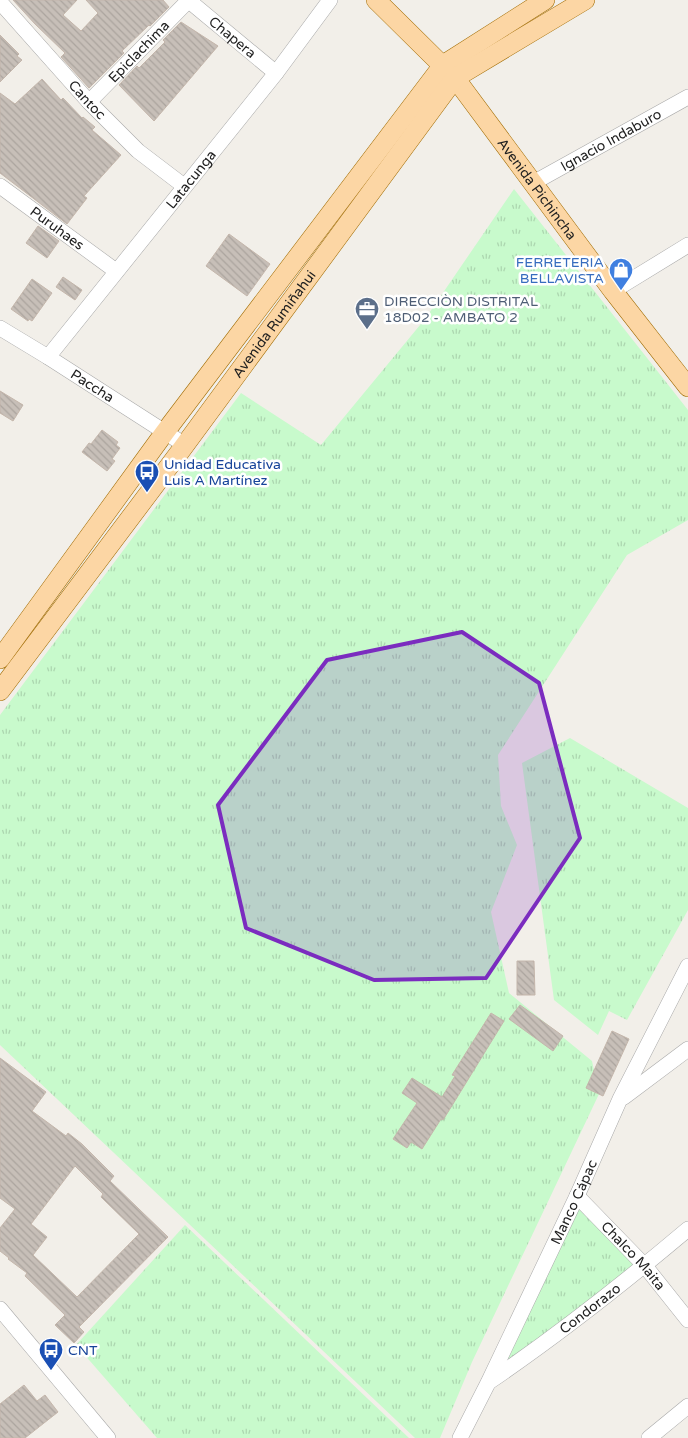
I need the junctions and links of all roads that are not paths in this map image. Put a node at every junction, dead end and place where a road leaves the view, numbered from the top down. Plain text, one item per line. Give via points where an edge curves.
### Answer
1 (188, 0) edge
2 (330, 0) edge
3 (376, 0) edge
4 (545, 0) edge
5 (585, 0) edge
6 (0, 2) edge
7 (449, 72) junction
8 (276, 73) junction
9 (688, 97) edge
10 (88, 102) junction
11 (533, 183) junction
12 (0, 186) edge
13 (184, 186) junction
14 (688, 245) edge
15 (116, 271) junction
16 (613, 291) junction
17 (0, 328) edge
18 (48, 357) junction
19 (688, 387) edge
20 (165, 432) junction
21 (184, 445) junction
22 (3, 648) edge
23 (28, 654) junction
24 (0, 691) edge
25 (688, 966) edge
26 (688, 1049) edge
27 (620, 1099) junction
28 (577, 1196) junction
29 (688, 1229) edge
30 (644, 1266) junction
31 (0, 1309) edge
32 (688, 1320) edge
33 (488, 1383) junction
34 (688, 1406) edge
35 (461, 1437) edge
36 (108, 1438) edge
37 (649, 1438) edge

1 - 8 street, Chapera
1 - 10 street, Epiclachima
2 - 8 street, Latacunga
3 - 7 main road, Avenida Pichincha
4 - 7 main road, Avenida Rumiñahui
5 - 7 main road, Avenida Rumiñahui
6 - 10 street, Cantoc
7 - 11 main road, Avenida Pichincha
7 - 20 main road, Avenida Rumiñahui
7 - 21 main road, Avenida Rumiñahui
8 - 13 street, Latacunga
9 - 11 street, Ignacio Indaburo
10 - 13 street, Cantoc via 138,151
11 - 16 main road, Avenida Pichincha
12 - 15 street, Puruhaes
13 - 15 street, Latacunga
14 - 16 street
15 - 18 street, Latacunga
16 - 19 main road, Avenida Pichincha
17 - 18 street, Paccha
18 - 20 street, Paccha
20 - 21 street, Paccha
20 - 22 main road, Avenida Rumiñahui
21 - 23 main road, Avenida Rumiñahui
22 - 23 street
23 - 24 main road, Avenida Rumiñahui
25 - 27 street, Manco Cápac
26 - 27 street
27 - 28 street, Manco Cápac
28 - 30 street, Chalco Maita
28 - 33 street, Manco Cápac
29 - 30 street, Condorazo
30 - 32 street, Chalco Maita
30 - 33 street, Condorazo via 531,1354
31 - 36 street
33 - 35 street, Manco Cápac
34 - 37 street

